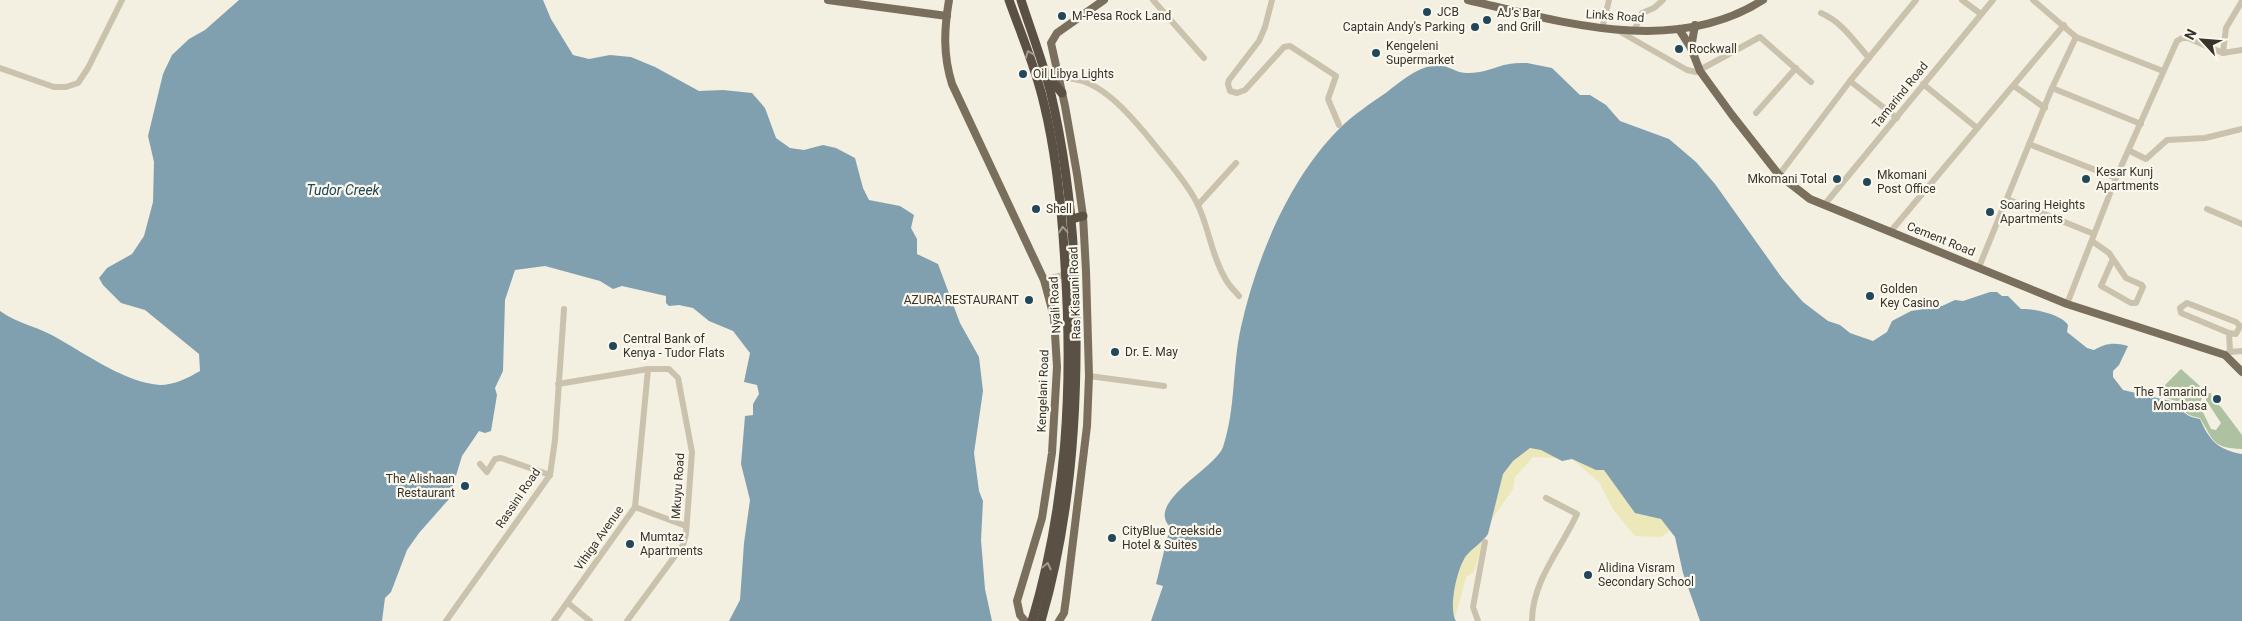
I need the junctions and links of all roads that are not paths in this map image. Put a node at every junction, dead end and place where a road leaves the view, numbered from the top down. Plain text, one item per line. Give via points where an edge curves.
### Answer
1 (122, 0) edge
2 (828, 0) edge
3 (949, 0) edge
4 (1009, 0) edge
5 (1021, 0) edge
6 (1104, 0) edge
7 (1153, 0) edge
8 (1272, 0) edge
9 (1468, 0) edge
10 (1663, 0) edge
11 (1763, 0) edge
12 (1916, 0) edge
13 (1962, 0) edge
14 (1993, 0) edge
15 (2033, 0) edge
16 (1606, 1) edge
17 (2242, 1) edge
18 (1821, 13) dead end
19 (1981, 14) junction
20 (947, 16) junction
21 (1699, 25) junction
22 (2064, 25) junction
23 (1602, 29) junction
24 (1679, 29) junction
25 (1617, 30) junction
26 (1634, 31) junction
27 (2076, 37) junction
28 (1691, 48) junction
29 (2242, 50) edge
30 (2223, 53) junction
31 (1204, 58) dead end
32 (1869, 58) junction
33 (0, 68) edge
34 (1796, 68) junction
35 (1044, 71) junction
36 (1700, 71) junction
37 (2163, 71) junction
38 (1060, 80) junction
39 (1850, 81) junction
40 (1811, 82) dead end
41 (1923, 84) junction
42 (2014, 86) junction
43 (2052, 88) junction
44 (1062, 93) junction
45 (2044, 108) junction
46 (1756, 113) dead end
47 (1897, 118) junction
48 (1339, 124) dead end
49 (2141, 124) junction
50 (1977, 128) junction
51 (2242, 128) edge
52 (2030, 144) junction
53 (2130, 152) junction
54 (1236, 163) dead end
55 (1779, 175) junction
56 (2116, 178) junction
57 (2007, 199) junction
58 (1825, 204) junction
59 (1198, 205) junction
60 (2207, 209) dead end
61 (1083, 216) junction
62 (1072, 219) junction
63 (2242, 224) edge
64 (1892, 231) junction
65 (2093, 237) junction
66 (2114, 259) junction
67 (1979, 267) junction
68 (1066, 274) junction
69 (1044, 280) junction
70 (1239, 296) dead end
71 (2067, 304) junction
72 (564, 309) dead end
73 (2241, 326) edge
74 (2229, 333) junction
75 (2242, 351) edge
76 (2228, 353) junction
77 (648, 369) junction
78 (2242, 372) edge
79 (1088, 376) junction
80 (558, 384) junction
81 (1164, 386) dead end
82 (480, 464) dead end
83 (550, 475) junction
84 (1546, 498) dead end
85 (635, 507) junction
86 (686, 526) junction
87 (1485, 542) dead end
88 (568, 603) junction
89 (1038, 617) edge
90 (446, 621) edge
91 (554, 621) edge
92 (590, 621) edge
93 (627, 621) edge
94 (1025, 621) edge
95 (1059, 621) edge
96 (1478, 621) edge
97 (1532, 621) edge

1 - 33 street via 78,83 54,87
2 - 20 main road
3 - 20 main road, Kengelani Road
68 -> 4 highway, Nyali Road via 1060,191 1047,117 1038,81
5 - 35 highway, Nyali Road
6 - 38 main road, Ras Kisauni Road via 1052,40 1050,46
7 - 31 street
8 - 48 street via 1263,34 1229,80 1230,91 1241,93 1284,47 1290,46 1336,76 1328,100
9 - 23 main road, Links Road
10 - 26 street via 1642,13
11 - 21 main road
12 - 32 street
13 - 19 street
14 - 19 street, Tamarind Road
15 - 22 street
16 - 23 street
17 - 30 street via 2226,28
18 - 32 street via 1842,26
19 - 41 street, Tamarind Road
20 - 69 main road, Kengelani Road via 944,47 952,84
21 - 24 main road, Links Road
21 - 28 main road
22 - 27 street
22 - 42 street
23 - 25 main road, Links Road
24 - 26 main road, Links Road
24 - 28 main road, Cement Road
25 - 26 main road, Links Road
25 - 36 street via 1687,70
27 - 37 street
27 - 43 street
28 - 36 main road, Cement Road
29 - 30 street
30 - 37 street via 2182,38 2177,41
32 - 39 street
34 - 36 street via 1758,37
34 - 40 street
34 - 46 street
35 - 44 highway
35 - 62 highway, Nyali Road via 1054,110
36 - 55 main road, Cement Road
37 - 49 street
38 - 44 main road, Ras Kisauni Road
38 - 59 street via 1080,80 1124,109 1188,187
39 - 47 street
39 - 55 street
41 - 47 street, Tamarind Road
41 - 50 street
42 - 45 street
42 - 50 street
43 - 45 street
43 - 49 street
44 - 61 main road, Ras Kisauni Road
45 - 52 street
47 - 58 street, Tamarind Road
49 - 53 street
50 - 64 street
51 - 53 street via 2205,138 2167,140 2146,159
52 - 56 street
52 - 57 street
53 - 56 street
54 - 59 street
55 - 58 main road, Cement Road via 1802,194
56 - 65 street
57 - 65 street
57 - 67 street
58 - 64 main road, Cement Road
59 - 70 street via 1222,272
60 - 63 street
61 - 62 highway
61 - 79 main road, Ras Kisauni Road
62 - 89 highway, Nyali Road via 1077,356 1073,455 1063,528
64 - 67 main road, Cement Road
65 - 66 street
65 - 71 street
66 - 66 street via 2126,278 2143,287 2136,303 2101,286
67 - 71 main road, Cement Road
68 - 69 street
89 -> 68 highway, Nyali Road via 1065,461 1070,366
69 - 94 main road, Kengelani Road via 1054,317 1057,352 1052,453 1042,518 1019,593 1017,606
71 - 76 main road, Cement Road
72 - 80 street, Rassini Road
73 - 74 street via 2236,334
73 - 74 street via 2187,304 2180,308 2181,313
74 - 76 street
75 - 76 street
76 - 78 main road, Cement Road
77 - 80 street
77 - 85 street, Vihiga Avenue
77 - 86 street, Mkuyu Road via 669,369 678,378 692,452
79 - 81 street
79 - 95 main road, Ras Kisauni Road via 1085,450 1064,612
80 - 83 street, Rassini Road
82 - 83 street via 487,472 495,459 501,458
83 - 90 street, Rassini Road
84 - 97 street via 1577,514 1538,588
85 - 86 street
85 - 88 street, Vihiga Avenue
86 - 93 street, Mkuyu Road via 683,545
87 - 96 street via 1472,607
88 - 91 street, Vihiga Avenue
88 - 92 street

